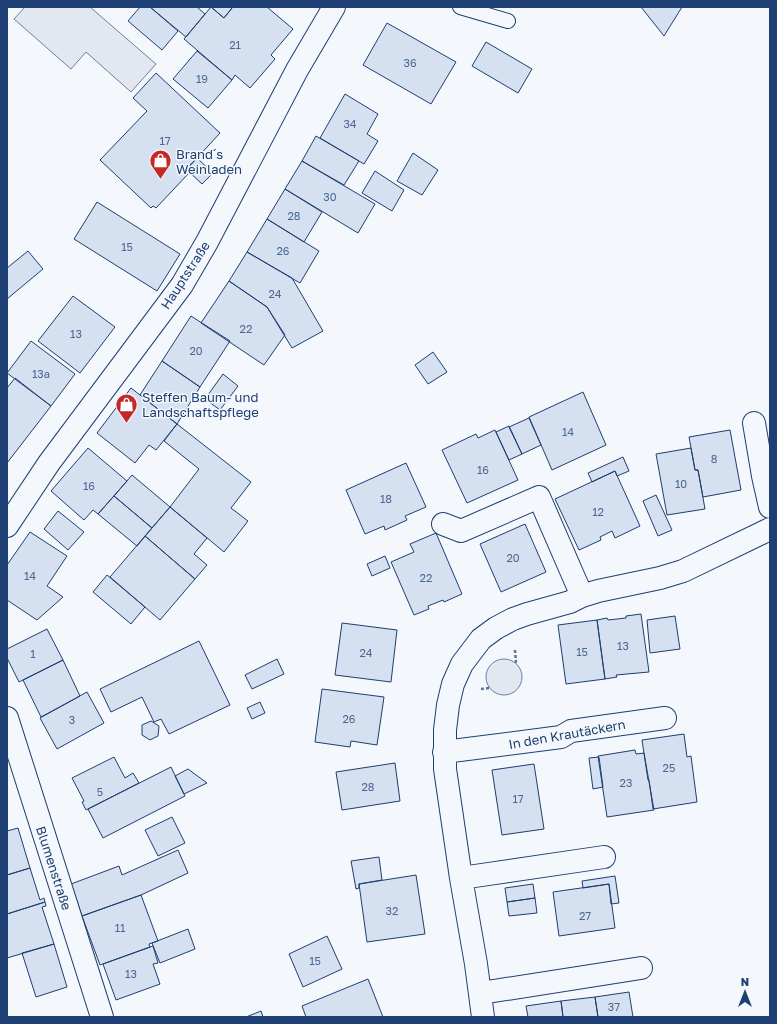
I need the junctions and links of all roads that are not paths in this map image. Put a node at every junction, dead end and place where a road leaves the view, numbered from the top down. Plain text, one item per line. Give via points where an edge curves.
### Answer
1 (334, 7) edge
2 (460, 7) edge
3 (508, 21) dead end
4 (754, 423) dead end
5 (770, 507) edge
6 (11, 512) edge
7 (443, 524) dead end
8 (770, 529) edge
9 (582, 596) junction
10 (7, 718) edge
11 (665, 718) dead end
12 (444, 752) junction
13 (604, 858) dead end
14 (461, 878) junction
15 (641, 968) dead end
16 (481, 993) junction
17 (102, 1017) edge
18 (483, 1017) edge

1 - 6 street, Hauptstraße via 297,70 182,285
2 - 3 lane
4 - 5 street
7 - 9 street via 461,531 539,497
8 - 9 street via 683,571
9 - 12 street via 513,619 477,642 462,664 453,684 448,704
10 - 17 street, Blumenstraße
11 - 12 street, In den Krautäckern via 571,731 561,737
12 - 14 street
13 - 14 street
14 - 16 street
15 - 16 street
16 - 18 street

